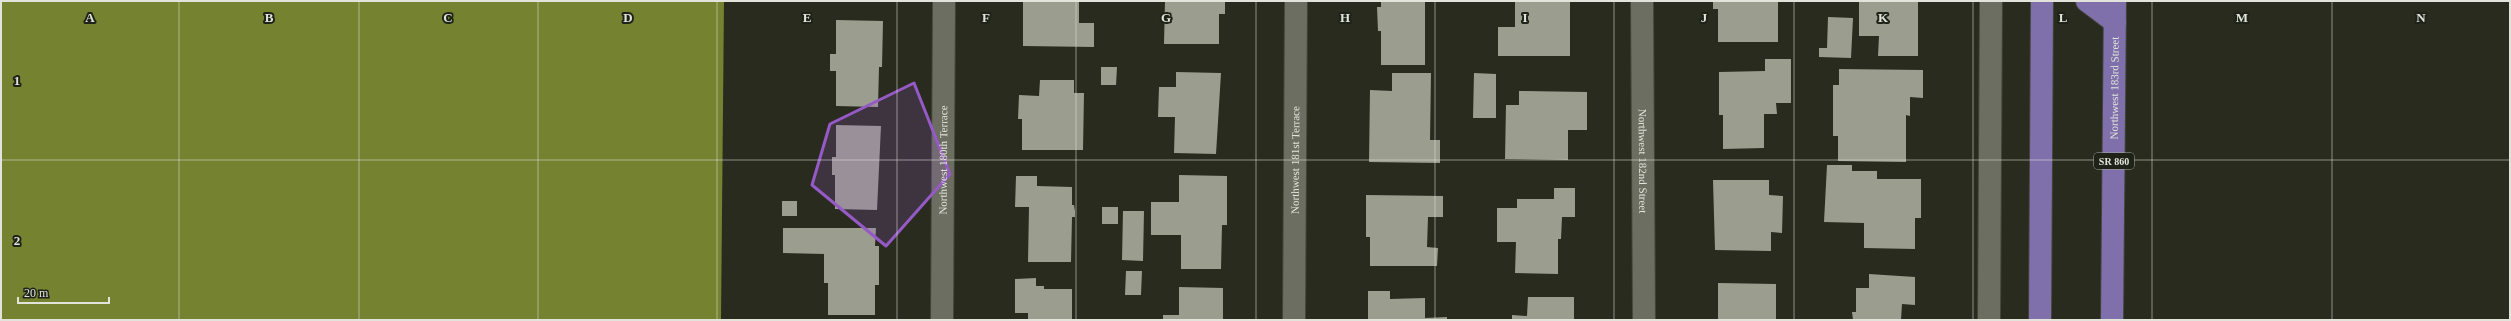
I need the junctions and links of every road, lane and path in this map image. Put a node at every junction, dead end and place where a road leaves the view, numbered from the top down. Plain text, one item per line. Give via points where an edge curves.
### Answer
1 (944, 1) edge
2 (1296, 1) edge
3 (1642, 1) edge
4 (1991, 1) edge
5 (2042, 1) edge
6 (2086, 1) edge
7 (2115, 11) edge
8 (942, 320) edge
9 (1294, 320) edge
10 (1644, 320) edge
11 (1989, 320) edge
12 (2040, 320) edge
13 (2112, 320) edge

1 - 8 street, Northwest 180th Terrace
2 - 9 street, Northwest 181st Terrace
3 - 10 street, Northwest 182nd Street
4 - 11 street
5 - 12 main road
6 - 7 main road
7 - 13 main road, Northwest 183rd Street / SR 860

